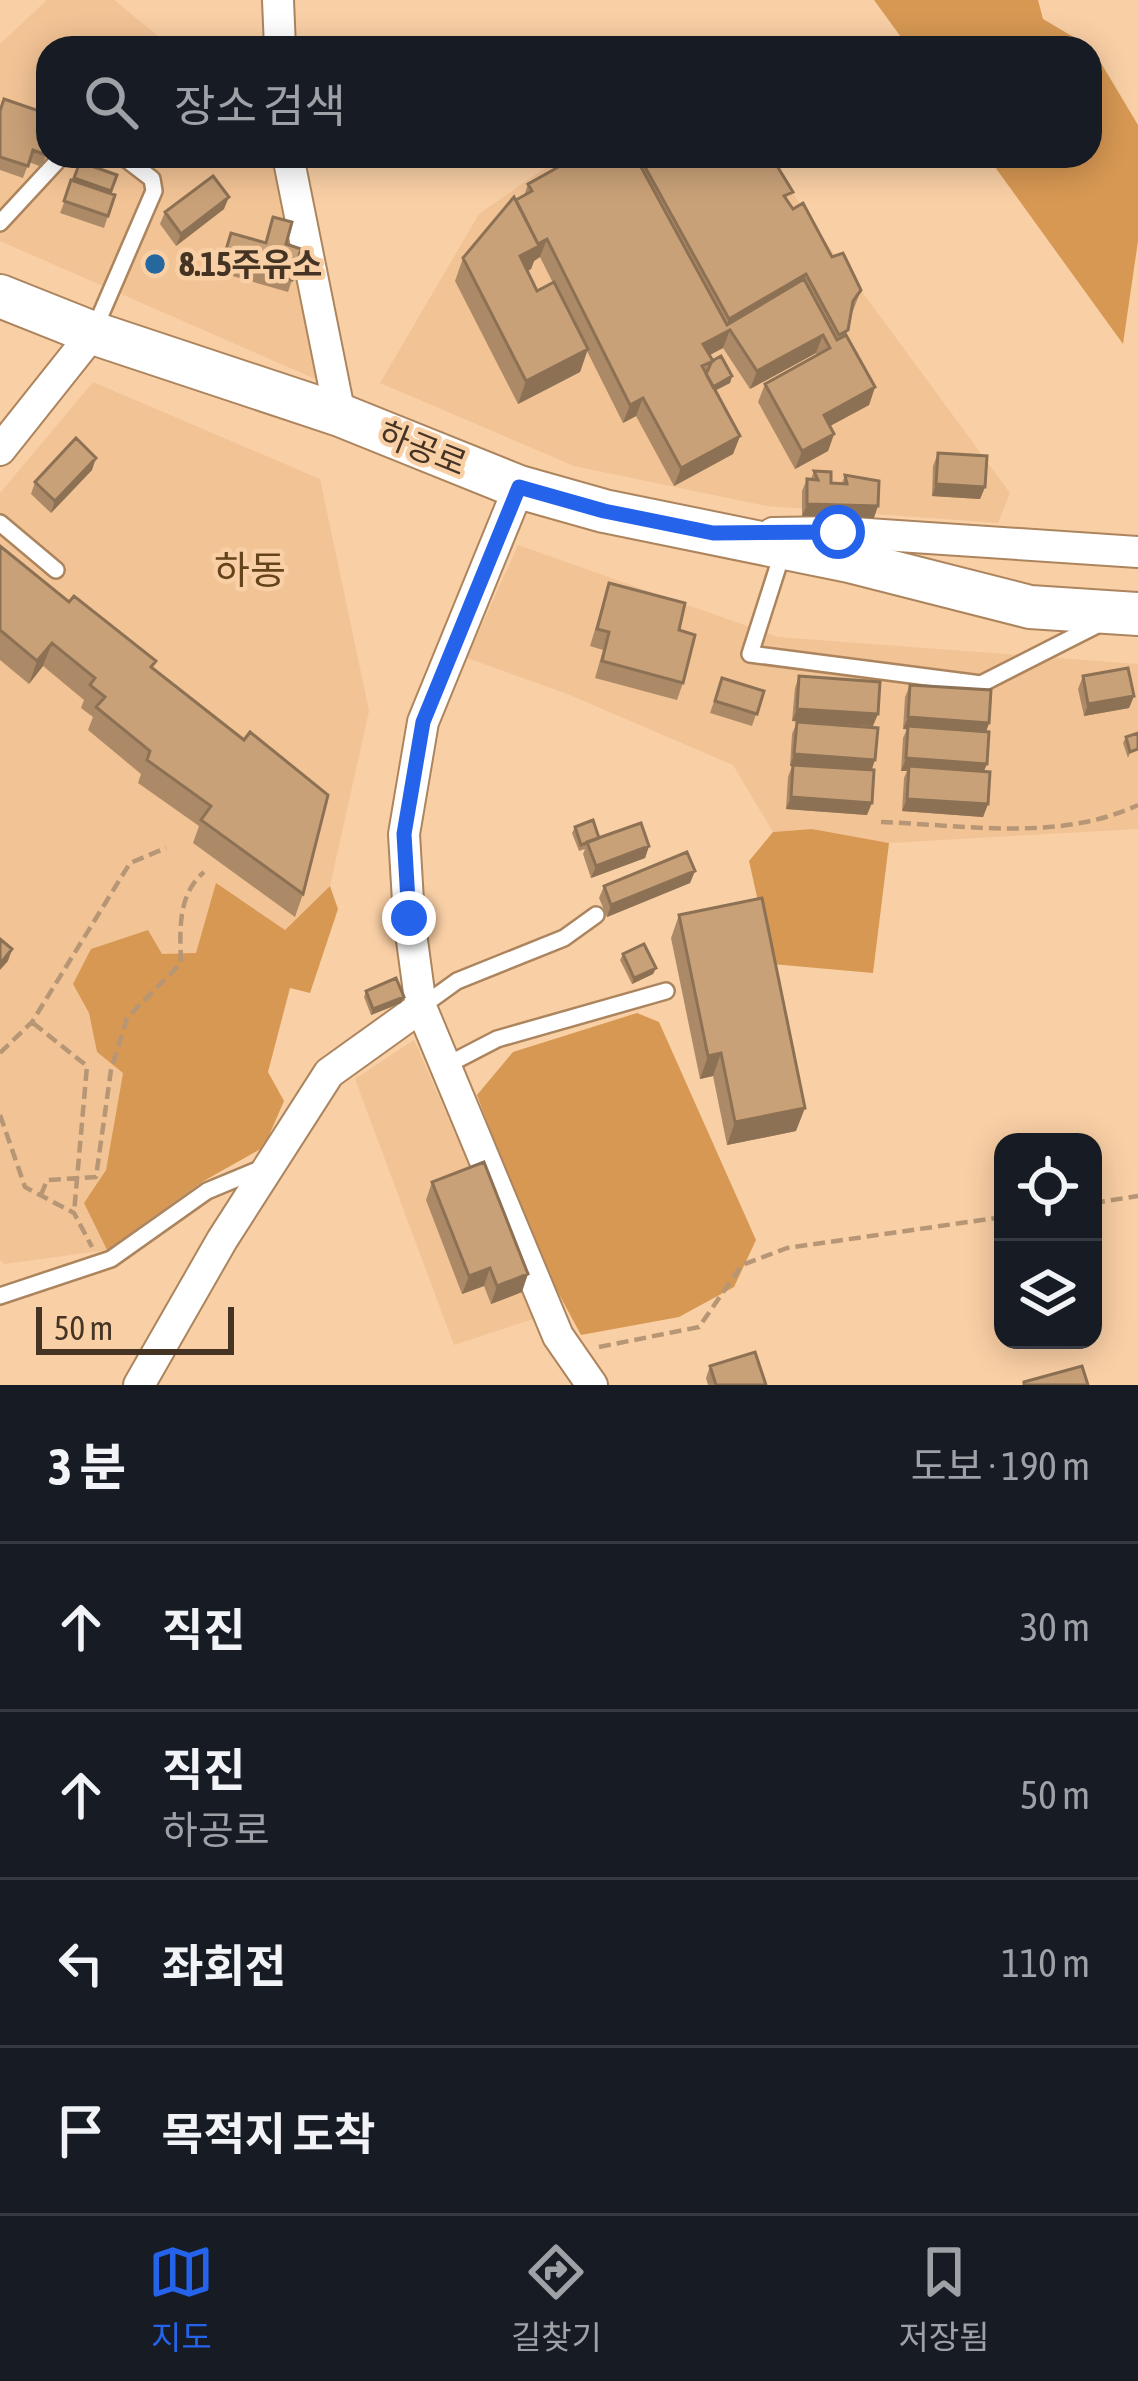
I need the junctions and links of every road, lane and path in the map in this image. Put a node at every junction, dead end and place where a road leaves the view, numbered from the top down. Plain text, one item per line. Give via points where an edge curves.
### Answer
1 (278, 0) edge
2 (280, 36) edge
3 (51, 168) edge
4 (138, 168) edge
5 (290, 168) edge
6 (0, 223) edge
7 (0, 296) edge
8 (93, 333) junction
9 (340, 415) junction
10 (0, 449) edge
11 (519, 487) junction
12 (0, 523) edge
13 (713, 533) junction
14 (784, 548) junction
15 (1138, 552) edge
16 (56, 569) dead end
17 (1130, 613) edge
18 (1138, 806) edge
19 (880, 822) dead end
20 (166, 848) dead end
21 (204, 872) dead end
22 (596, 915) dead end
23 (666, 991) dead end
24 (421, 1007) junction
25 (32, 1022) junction
26 (0, 1053) edge
27 (445, 1066) junction
28 (0, 1115) edge
29 (270, 1165) junction
30 (77, 1181) junction
31 (40, 1195) junction
32 (1138, 1196) edge
33 (1102, 1202) edge
34 (74, 1213) junction
35 (994, 1218) edge
36 (100, 1263) junction
37 (0, 1296) edge
38 (570, 1352) junction
39 (140, 1385) edge
40 (592, 1385) edge

1 - 2 street
3 - 6 lane
4 - 8 lane via 154,191
5 - 9 street
7 - 8 main road, 하공로
8 - 9 main road, 하공로
8 - 10 street
9 - 11 main road, 하공로
11 - 13 main road, 하공로
11 - 24 street via 423,722 404,834
12 - 16 lane
13 - 14 main road, 하공로
13 - 15 street via 838,532
14 - 17 main road, 하공로 via 1030,607
14 - 17 lane via 750,654 981,685
18 - 19 path via 1056,828
20 - 25 path via 130,863
21 - 30 path via 179,916 181,963 128,1018 111,1070 96,1177
22 - 24 lane via 564,938 457,981
23 - 27 lane via 497,1039
24 - 27 street
24 - 29 street via 328,1073
25 - 26 path
25 - 30 path via 87,1066
27 - 38 street
28 - 31 path via 25,1187
29 - 36 lane via 207,1191
29 - 39 street
30 - 31 path via 47,1180
30 - 34 path
31 - 34 path
32 - 33 path
34 - 36 path
35 - 38 path via 787,1248 742,1265 699,1327
36 - 37 lane
38 - 40 street

